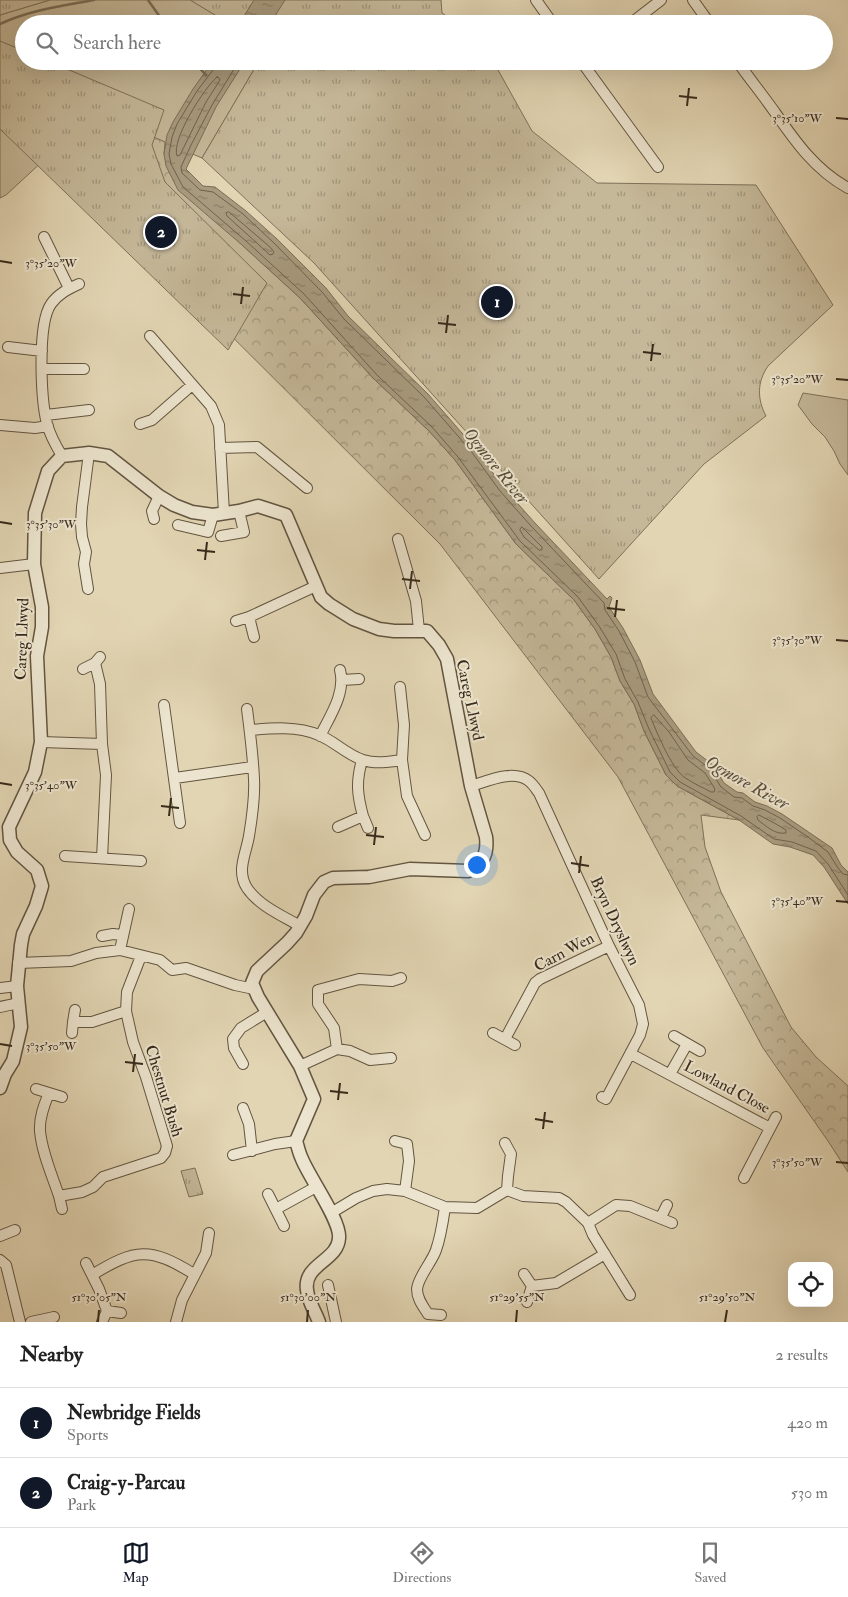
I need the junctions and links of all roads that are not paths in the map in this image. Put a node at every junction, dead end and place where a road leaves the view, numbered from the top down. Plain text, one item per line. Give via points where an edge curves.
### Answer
1 (536, 0) edge
2 (661, 0) edge
3 (693, 0) edge
4 (547, 15) edge
5 (642, 15) edge
6 (704, 15) edge
7 (588, 70) edge
8 (743, 70) edge
9 (658, 167) dead end
10 (848, 188) edge
11 (44, 238) dead end
12 (150, 336) dead end
13 (8, 347) dead end
14 (42, 351) junction
15 (68, 358) dead end
16 (42, 369) junction
17 (68, 369) junction
18 (84, 369) dead end
19 (192, 385) junction
20 (89, 410) dead end
21 (46, 415) junction
22 (140, 424) dead end
23 (0, 426) edge
24 (48, 426) junction
25 (0, 430) edge
26 (220, 448) junction
27 (89, 453) junction
28 (62, 456) junction
29 (306, 488) dead end
30 (159, 496) junction
31 (239, 511) junction
32 (218, 514) junction
33 (154, 518) dead end
34 (178, 525) dead end
35 (221, 536) dead end
36 (398, 539) dead end
37 (34, 564) junction
38 (0, 568) edge
39 (316, 586) junction
40 (88, 589) dead end
41 (249, 617) junction
42 (236, 621) dead end
43 (420, 630) junction
44 (254, 637) dead end
45 (83, 669) dead end
46 (359, 679) dead end
47 (400, 687) dead end
48 (164, 705) dead end
49 (247, 709) dead end
50 (250, 730) junction
51 (320, 736) junction
52 (41, 742) junction
53 (102, 744) junction
54 (362, 760) junction
55 (402, 760) junction
56 (252, 767) junction
57 (175, 778) junction
58 (471, 786) junction
59 (363, 816) junction
60 (180, 823) dead end
61 (5, 826) edge
62 (338, 826) dead end
63 (368, 828) dead end
64 (425, 835) dead end
65 (65, 856) dead end
66 (102, 858) junction
67 (141, 861) dead end
68 (129, 910) dead end
69 (300, 926) junction
70 (122, 935) junction
71 (102, 936) dead end
72 (609, 946) junction
73 (120, 950) junction
74 (141, 956) junction
75 (18, 963) junction
76 (401, 978) dead end
77 (17, 986) junction
78 (0, 988) edge
79 (254, 989) junction
80 (19, 1003) junction
81 (0, 1007) edge
82 (75, 1010) dead end
83 (126, 1011) junction
84 (266, 1012) junction
85 (73, 1022) junction
86 (72, 1033) dead end
87 (493, 1033) dead end
88 (674, 1036) dead end
89 (505, 1039) junction
90 (687, 1044) junction
91 (515, 1045) dead end
92 (337, 1048) junction
93 (700, 1051) dead end
94 (631, 1054) junction
95 (391, 1058) dead end
96 (243, 1064) dead end
97 (300, 1066) junction
98 (670, 1074) junction
99 (0, 1088) edge
100 (36, 1088) dead end
101 (49, 1093) junction
102 (62, 1097) dead end
103 (607, 1100) dead end
104 (243, 1108) dead end
105 (776, 1117) dead end
106 (770, 1128) junction
107 (296, 1141) junction
108 (395, 1141) dead end
109 (505, 1144) dead end
110 (252, 1151) junction
111 (233, 1155) dead end
112 (744, 1178) dead end
113 (316, 1187) junction
114 (507, 1190) junction
115 (405, 1191) junction
116 (268, 1194) dead end
117 (59, 1196) junction
118 (667, 1205) dead end
119 (445, 1207) junction
120 (62, 1209) dead end
121 (276, 1209) junction
122 (331, 1213) junction
123 (661, 1217) junction
124 (588, 1223) junction
125 (672, 1223) dead end
126 (284, 1226) dead end
127 (15, 1230) dead end
128 (209, 1233) dead end
129 (0, 1236) edge
130 (605, 1254) junction
131 (0, 1260) edge
132 (86, 1263) dead end
133 (194, 1274) junction
134 (524, 1274) dead end
135 (92, 1275) junction
136 (328, 1285) dead end
137 (532, 1286) junction
138 (630, 1295) dead end
139 (527, 1302) dead end
140 (107, 1312) junction
141 (121, 1313) dead end
142 (442, 1315) dead end
143 (54, 1317) dead end
144 (426, 1318) edge
145 (20, 1322) edge
146 (31, 1322) edge
147 (102, 1322) edge
148 (176, 1322) edge
149 (319, 1322) edge
150 (336, 1322) edge

1 - 4 street
2 - 5 street
3 - 6 street
7 - 9 street
8 - 10 street via 810,159
11 - 14 street via 74,286 58,295 50,305
12 - 19 street
13 - 14 street
14 - 16 street
15 - 17 street
16 - 17 street
16 - 21 street
17 - 18 street
19 - 22 street via 154,424
19 - 26 street via 211,406 218,425
20 - 21 street
21 - 24 street
23 - 24 street
23 - 25 street
24 - 28 street
26 - 29 street via 257,447
26 - 32 street
27 - 28 street
27 - 30 street via 108,456
27 - 40 street via 82,524
28 - 37 street, Careg Llwyd via 48,471 34,512
30 - 32 street via 192,512
30 - 33 street via 152,511
31 - 32 street
31 - 35 street via 244,532
31 - 39 street via 258,506 286,515
32 - 34 street via 208,532
36 - 43 street via 416,601
37 - 38 street
37 - 52 street, Careg Llwyd via 42,608 36,656
39 - 41 street
39 - 43 street via 321,597 353,620 379,629
41 - 42 street
41 - 44 street
43 - 58 street, Careg Llwyd via 432,636 447,659
45 - 53 street via 98,660
46 - 51 street via 341,675 342,689
47 - 55 street via 404,725
48 - 57 street
49 - 50 street
50 - 51 street via 289,729
50 - 56 street
51 - 54 street
52 - 53 street
52 - 61 street, Careg Llwyd via 35,772
53 - 66 street via 106,775
54 - 55 street
54 - 59 street via 357,794
55 - 64 street via 407,796
56 - 57 street
56 - 69 street via 253,806 242,866 244,883 261,903
57 - 60 street
58 - 69 street, Careg Llwyd via 487,845 482,862 474,869 460,872 410,869 368,877 333,878 318,887
58 - 72 street, Bryn Dryslwyn via 514,775 531,782
59 - 62 street
59 - 63 street
61 - 75 street, Careg Llwyd via 18,852 37,870 42,886 24,934
65 - 66 street
66 - 67 street
68 - 70 street
69 - 79 street, Careg Llwyd via 287,944 257,971 252,983
70 - 71 street
70 - 73 street
72 - 89 street, Carn Wen via 540,979
72 - 94 street, Bryn Dryslwyn via 639,1006 643,1024
73 - 74 street
73 - 75 street via 70,961
74 - 79 street via 160,960 172,970 186,968
74 - 83 street, Chestnut Bush via 127,992
75 - 77 street, Careg Llwyd
76 - 92 street via 359,979 318,990 318,1004 334,1028
77 - 78 street
77 - 80 street, Careg Llwyd
79 - 84 street
80 - 81 street
80 - 99 street, Careg Llwyd via 19,1037 13,1061
82 - 85 street
83 - 85 street via 92,1022
83 - 117 street, Chestnut Bush via 167,1146 165,1153 161,1158 103,1177 82,1192
84 - 96 street via 241,1028 233,1039
84 - 97 street
85 - 86 street
87 - 89 street
88 - 90 street, Lowland Close
89 - 91 street
90 - 93 street, Lowland Close
90 - 98 street, Lowland Close
92 - 95 street via 370,1060
92 - 97 street
94 - 98 street, Lowland Close
94 - 103 street, Bryn Dryslwyn
97 - 107 street via 314,1099
98 - 106 street, Lowland Close
100 - 101 street
101 - 102 street
101 - 117 street via 42,1110 40,1130
104 - 110 street via 249,1124
105 - 106 street, Lowland Close
106 - 112 street, Lowland Close
107 - 110 street
107 - 113 street
108 - 115 street via 407,1144 409,1161
109 - 114 street via 512,1154
110 - 111 street
113 - 121 street
113 - 122 street
114 - 119 street via 477,1208
114 - 124 street via 523,1196 558,1198
115 - 119 street
115 - 122 street via 373,1191
116 - 121 street
117 - 120 street
118 - 123 street
119 - 144 street via 436,1249 418,1288
121 - 126 street
122 - 149 street via 340,1237 338,1244 311,1271 306,1283
123 - 124 street via 630,1206 616,1205
123 - 125 street
124 - 130 street
127 - 129 street
128 - 133 street via 206,1253
130 - 137 street via 556,1283
130 - 138 street
131 - 145 street via 6,1265
132 - 135 street
133 - 135 street via 173,1261 143,1254 110,1264
133 - 148 street
134 - 137 street
135 - 140 street
136 - 150 street
137 - 139 street
140 - 141 street
140 - 147 street
142 - 144 street
143 - 146 street

